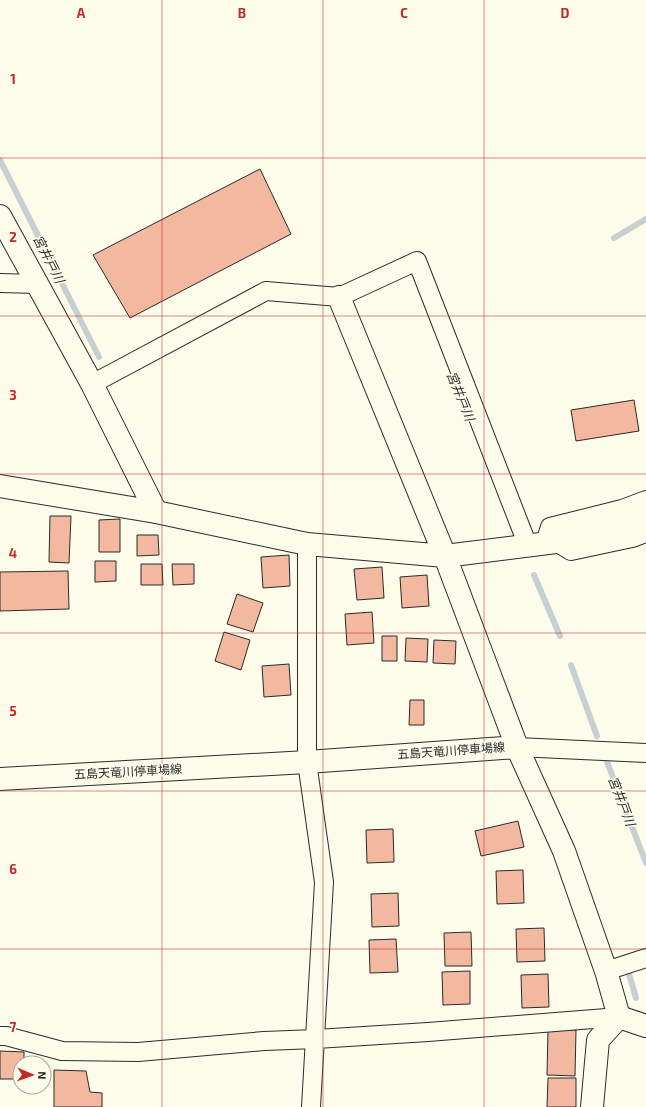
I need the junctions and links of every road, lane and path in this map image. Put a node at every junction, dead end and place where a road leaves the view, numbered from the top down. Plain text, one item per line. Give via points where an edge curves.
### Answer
1 (0, 216) edge
2 (0, 284) edge
3 (36, 284) junction
4 (339, 297) junction
5 (92, 384) junction
6 (0, 486) edge
7 (646, 500) edge
8 (156, 512) junction
9 (646, 518) edge
10 (646, 533) edge
11 (307, 544) junction
12 (543, 544) junction
13 (445, 556) junction
14 (517, 746) junction
15 (646, 753) edge
16 (307, 762) junction
17 (0, 779) edge
18 (625, 964) edge
19 (619, 1017) junction
20 (646, 1026) edge
21 (0, 1036) edge
22 (316, 1039) junction
23 (312, 1107) edge
24 (592, 1107) edge

1 - 3 street
2 - 3 street
3 - 5 street
4 - 5 street via 266,290
4 - 12 street via 417,261
4 - 13 street, 五島天竜川停車場線
5 - 8 street
6 - 8 street
7 - 12 street via 622,510 550,527
8 - 11 street
9 - 12 street via 624,526
10 - 12 street via 572,551
11 - 13 street
11 - 16 street
12 - 13 street
13 - 14 street, 五島天竜川停車場線
14 - 15 street
14 - 16 street, 五島天竜川停車場線
14 - 18 street via 564,851
16 - 17 street, 五島天竜川停車場線
16 - 22 street via 324,882
18 - 19 street
19 - 20 street
19 - 22 street
19 - 24 street via 598,1040
21 - 22 street via 62,1051 77,1052 138,1052
22 - 23 street

